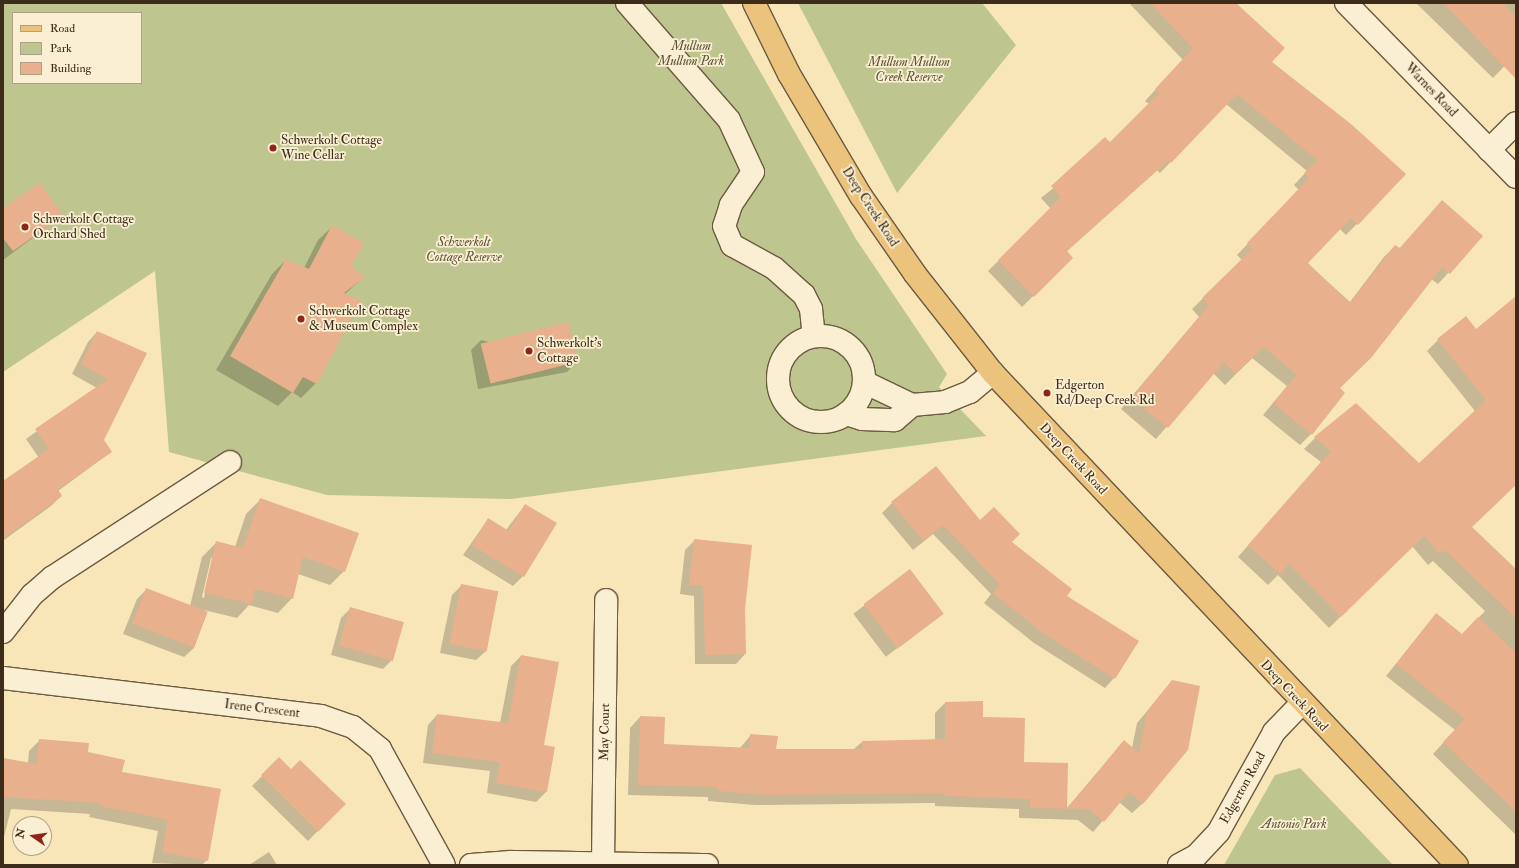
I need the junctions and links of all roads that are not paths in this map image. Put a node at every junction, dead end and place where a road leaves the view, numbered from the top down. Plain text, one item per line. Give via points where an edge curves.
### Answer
1 (627, 3) edge
2 (754, 3) edge
3 (1346, 3) edge
4 (1516, 123) edge
5 (1489, 150) junction
6 (1516, 178) edge
7 (814, 336) junction
8 (993, 373) junction
9 (864, 382) junction
10 (912, 405) junction
11 (846, 414) junction
12 (230, 462) dead end
13 (606, 600) dead end
14 (3, 632) edge
15 (3, 678) edge
16 (1301, 704) junction
17 (603, 864) junction
18 (444, 865) edge
19 (472, 865) edge
20 (707, 865) edge
21 (1179, 865) edge
22 (1457, 865) edge

1 - 7 street via 729,120 753,172 731,205 724,226 729,239 732,245 774,268 804,295 811,309
2 - 8 main road, Deep Creek Road via 789,74 860,196 915,274
3 - 5 street, Warnes Road
4 - 5 street
5 - 6 street, Warnes Road
7 - 9 street via 828,336 850,346 863,366
7 - 11 street via 795,344 782,360 778,380 782,395 796,413 810,420 826,422
8 - 10 street via 970,392 945,402
8 - 16 main road, Deep Creek Road
9 - 10 street
9 - 11 street via 861,396
10 - 11 street via 895,420 862,419
12 - 14 street via 53,577 32,595
13 - 17 street, May Court
15 - 18 street, Irene Crescent via 321,716 353,727 380,750
16 - 21 street, Edgerton Road via 1274,732 1219,831 1196,856
16 - 22 main road, Deep Creek Road
17 - 19 street
17 - 20 street

